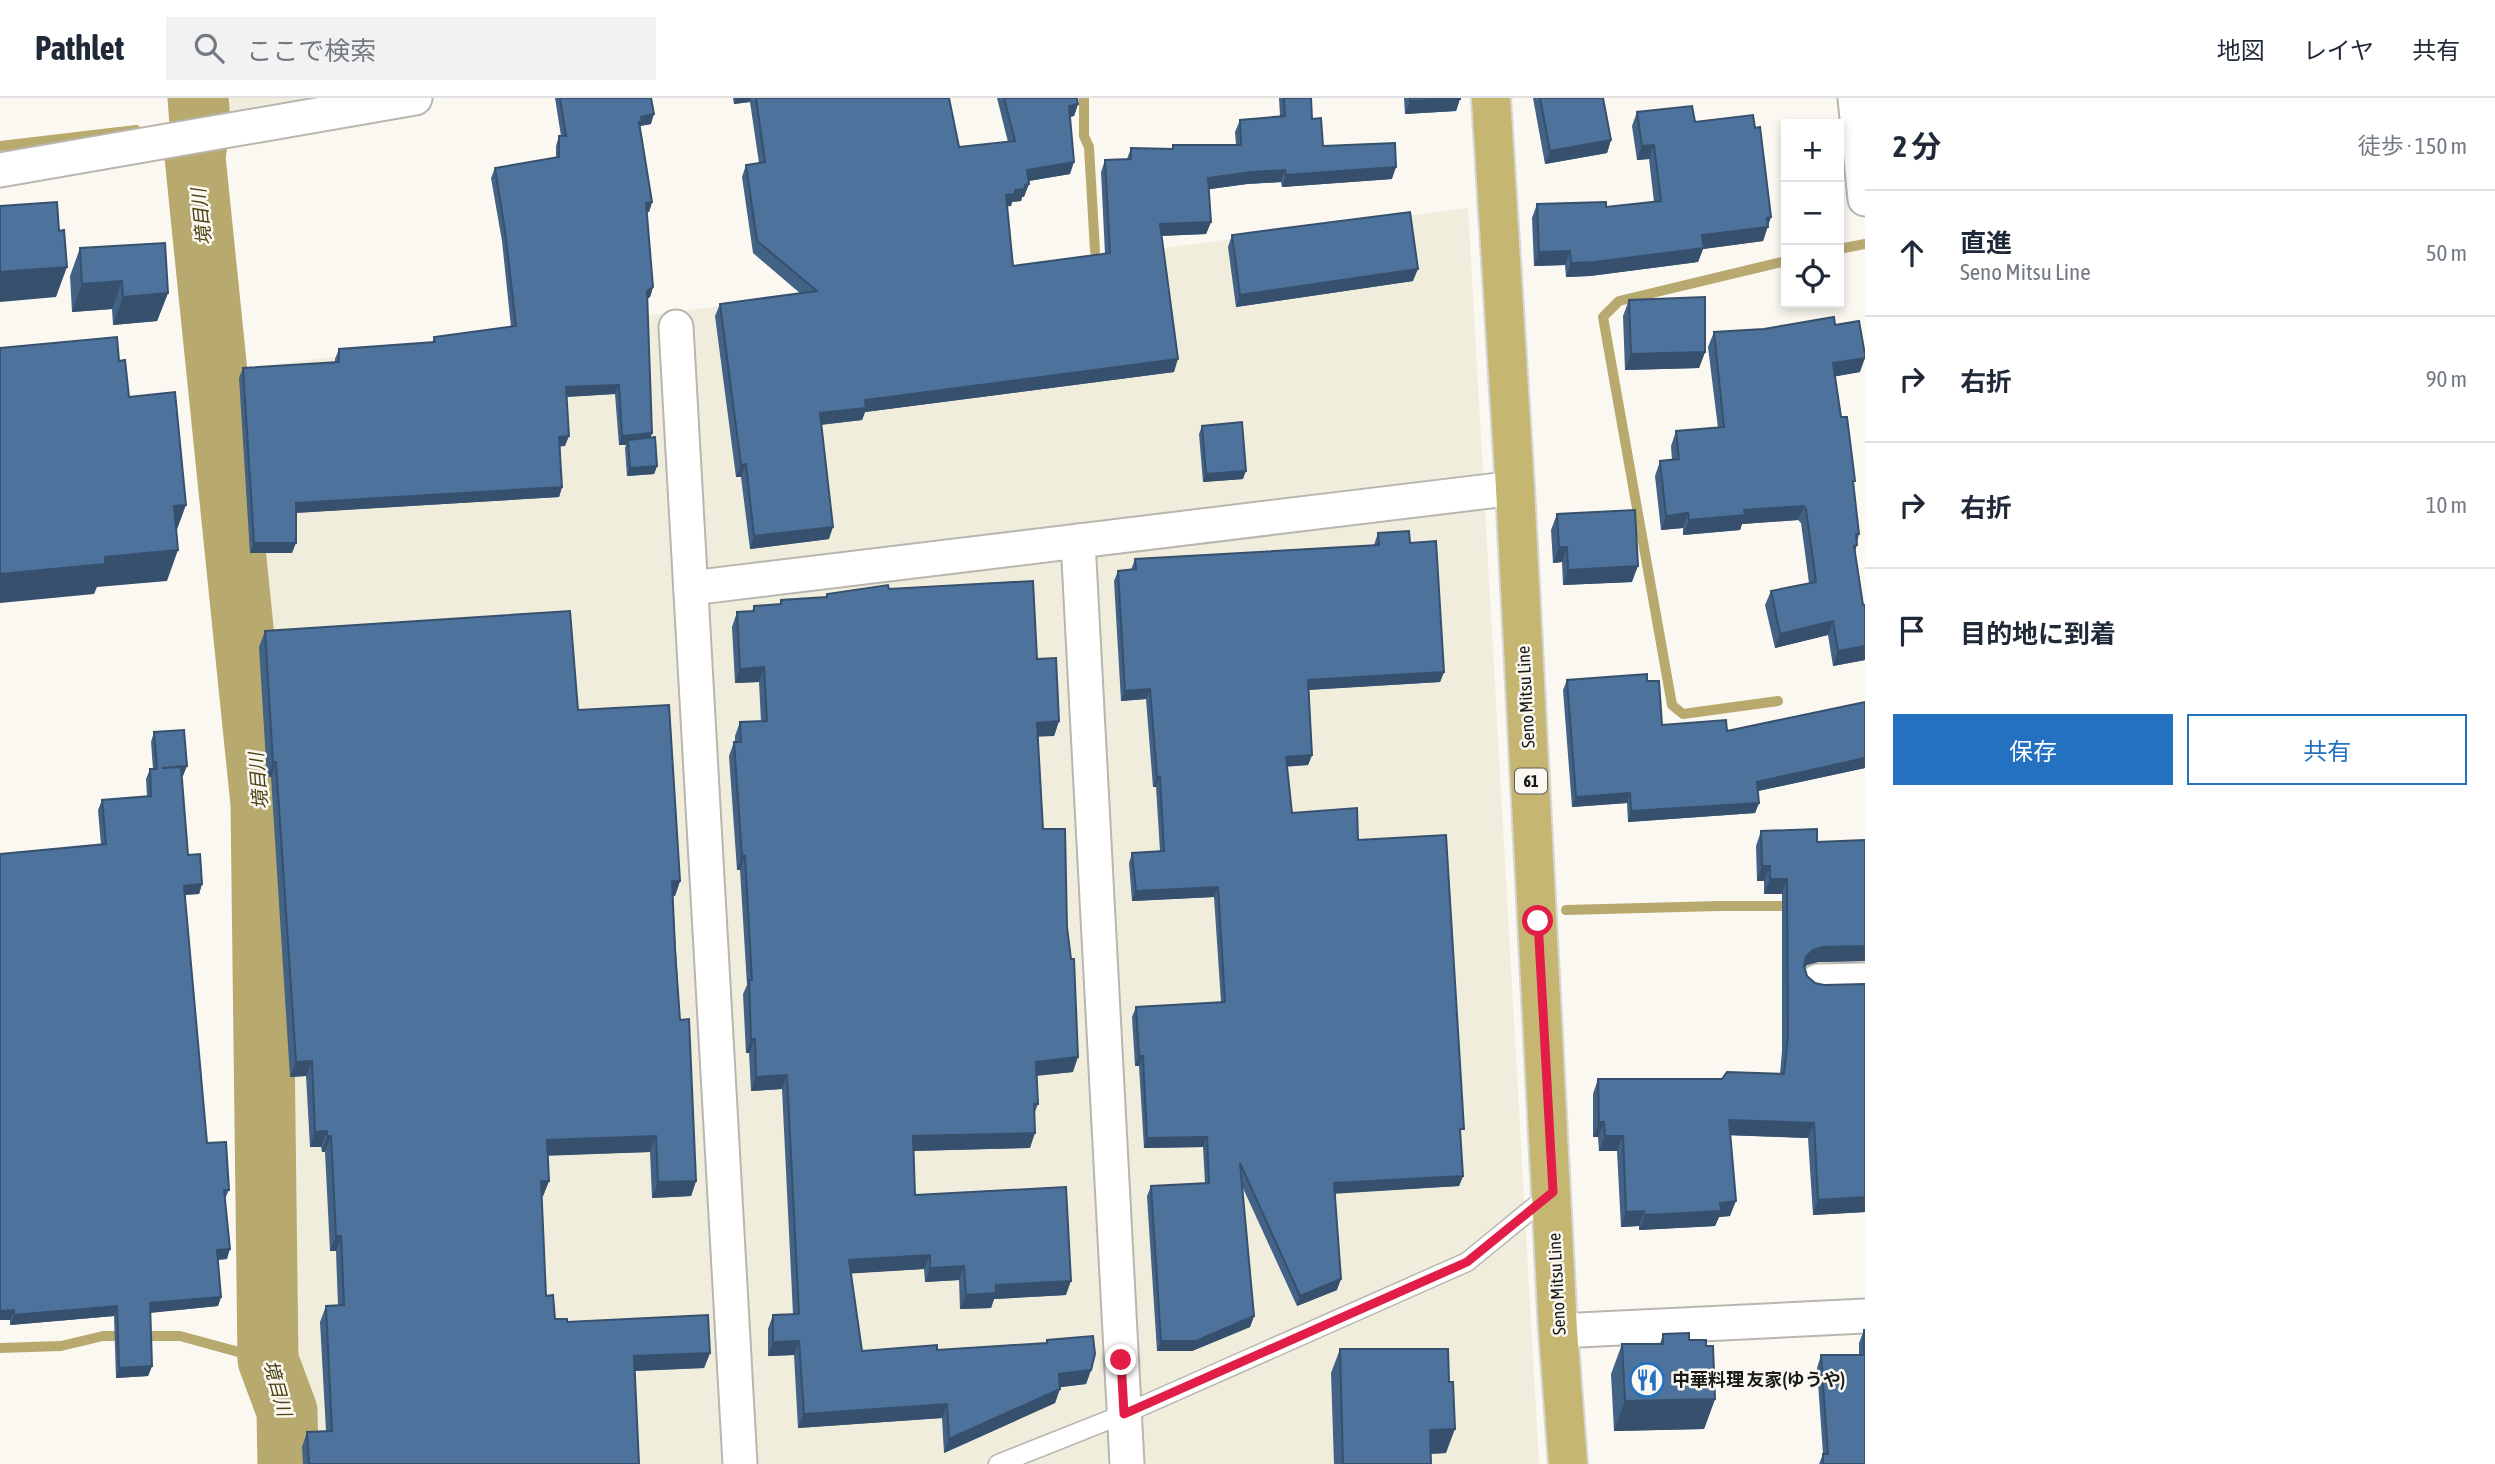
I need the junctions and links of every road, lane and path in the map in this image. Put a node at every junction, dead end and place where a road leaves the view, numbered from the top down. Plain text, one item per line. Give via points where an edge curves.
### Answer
1 (415, 98) edge
2 (1491, 98) edge
3 (1855, 98) edge
4 (0, 170) edge
5 (1865, 200) edge
6 (676, 327) dead end
7 (1515, 488) junction
8 (1078, 541) junction
9 (691, 588) junction
10 (1865, 980) edge
11 (1818, 981) edge
12 (1553, 1192) junction
13 (1865, 1316) edge
14 (1558, 1331) junction
15 (1124, 1414) junction
16 (740, 1464) edge
17 (998, 1464) edge
18 (1127, 1464) edge
19 (1568, 1464) edge

1 - 4 street
2 - 7 main road, Seno Mitsu Line / 61
3 - 5 street
6 - 9 street
7 - 8 street
7 - 12 main road, Seno Mitsu Line / 61
8 - 9 street
8 - 15 street
9 - 16 street
10 - 11 street
12 - 14 main road, Seno Mitsu Line / 61
12 - 15 lane via 1467,1262
13 - 14 street
14 - 19 main road, Seno Mitsu Line / 61
15 - 17 lane
15 - 18 street

